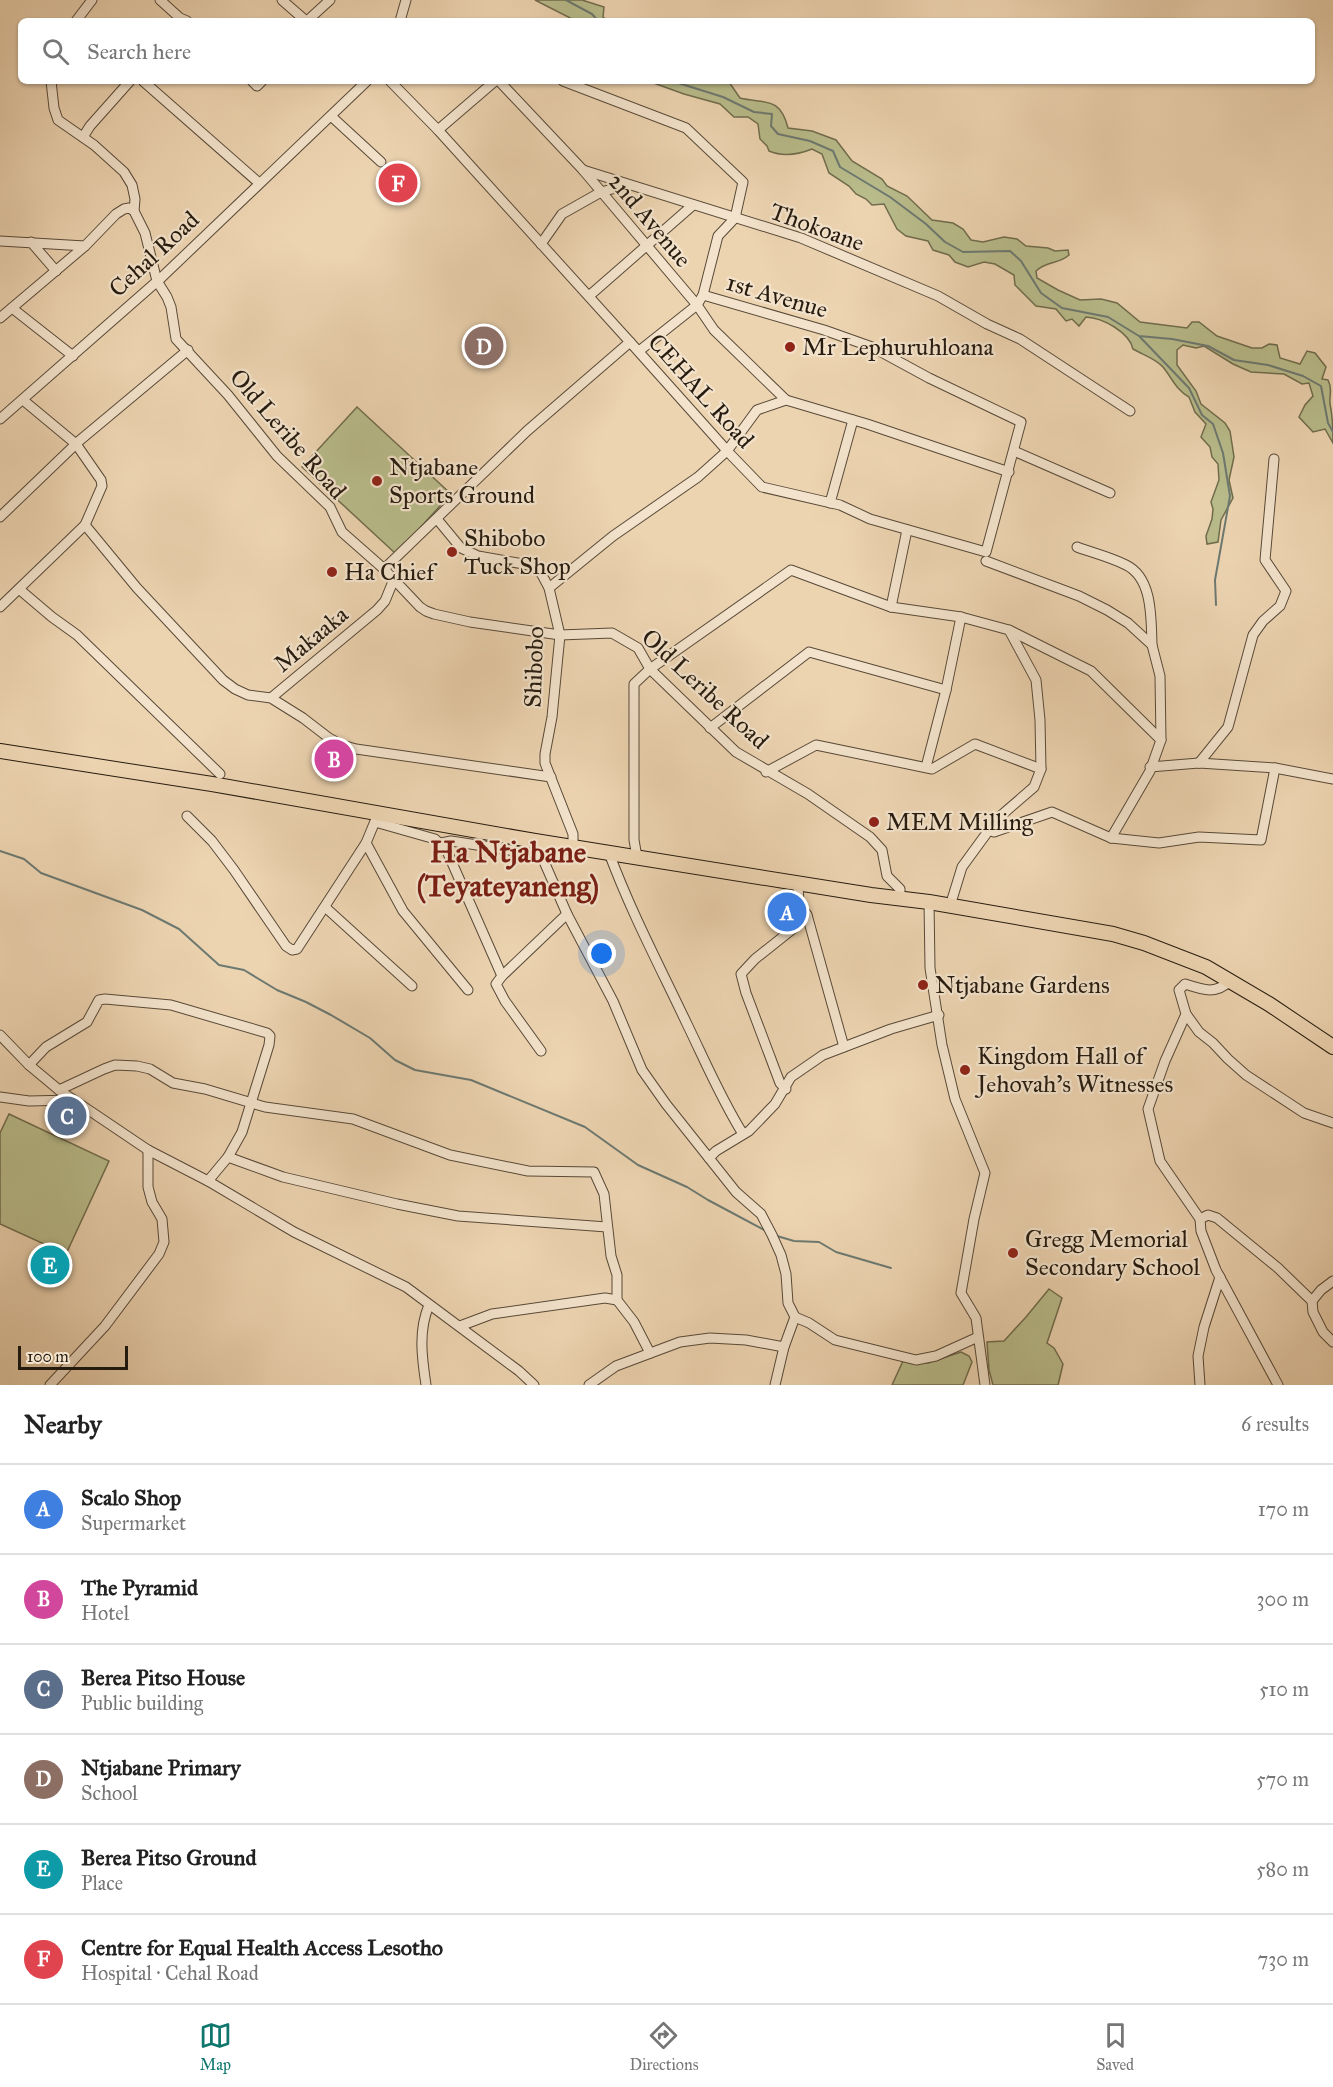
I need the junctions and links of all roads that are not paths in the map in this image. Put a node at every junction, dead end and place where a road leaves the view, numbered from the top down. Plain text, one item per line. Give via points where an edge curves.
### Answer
1 (92, 0) edge
2 (160, 0) edge
3 (282, 0) edge
4 (330, 0) edge
5 (406, 0) edge
6 (78, 18) edge
7 (179, 18) edge
8 (303, 18) edge
9 (309, 18) edge
10 (401, 18) edge
11 (51, 84) edge
12 (127, 84) edge
13 (146, 84) edge
14 (364, 84) edge
15 (393, 84) edge
16 (493, 84) edge
17 (500, 84) edge
18 (571, 84) edge
19 (331, 116) junction
20 (438, 130) junction
21 (83, 137) junction
22 (381, 162) dead end
23 (583, 170) junction
24 (259, 183) junction
25 (627, 185) junction
26 (601, 192) junction
27 (693, 205) junction
28 (134, 211) junction
29 (735, 218) junction
30 (0, 241) edge
31 (31, 242) junction
32 (541, 244) junction
33 (85, 246) junction
34 (647, 246) junction
35 (56, 271) junction
36 (157, 281) junction
37 (703, 295) junction
38 (589, 297) junction
39 (697, 305) junction
40 (12, 308) junction
41 (0, 318) edge
42 (630, 342) junction
43 (188, 350) junction
44 (639, 351) junction
45 (73, 356) junction
46 (23, 400) junction
47 (786, 400) junction
48 (1130, 411) dead end
49 (1, 414) edge
50 (853, 420) junction
51 (76, 444) junction
52 (727, 451) junction
53 (1014, 451) junction
54 (1274, 459) dead end
55 (1009, 472) junction
56 (1110, 493) dead end
57 (830, 503) junction
58 (0, 517) edge
59 (437, 519) junction
60 (85, 525) junction
61 (908, 530) junction
62 (1077, 547) dead end
63 (986, 556) junction
64 (384, 569) junction
65 (394, 579) junction
66 (549, 588) junction
67 (19, 589) junction
68 (0, 607) edge
69 (891, 607) junction
70 (961, 617) junction
71 (1009, 630) junction
72 (560, 635) junction
73 (1152, 645) junction
74 (650, 669) junction
75 (946, 690) junction
76 (271, 698) junction
77 (710, 728) junction
78 (1161, 740) junction
79 (0, 751) edge
80 (1199, 763) junction
81 (1150, 767) junction
82 (926, 768) junction
83 (1275, 768) junction
84 (1041, 769) junction
85 (766, 772) junction
86 (220, 774) dead end
87 (550, 777) junction
88 (1333, 778) edge
89 (187, 816) dead end
90 (376, 818) junction
91 (988, 830) junction
92 (1111, 838) junction
93 (535, 842) junction
94 (366, 843) junction
95 (441, 843) junction
96 (573, 847) junction
97 (609, 853) junction
98 (541, 855) junction
99 (638, 857) junction
100 (798, 883) junction
101 (900, 899) junction
102 (930, 902) junction
103 (950, 906) junction
104 (325, 907) junction
105 (567, 914) junction
106 (807, 915) junction
107 (502, 976) junction
108 (1231, 980) junction
109 (412, 986) dead end
110 (468, 990) dead end
111 (1186, 1014) junction
112 (939, 1015) junction
113 (0, 1035) edge
114 (844, 1047) junction
115 (1333, 1047) edge
116 (541, 1052) dead end
117 (29, 1065) junction
118 (786, 1089) junction
119 (59, 1090) junction
120 (0, 1097) edge
121 (72, 1100) junction
122 (252, 1104) junction
123 (1333, 1123) edge
124 (742, 1134) junction
125 (148, 1150) junction
126 (228, 1158) junction
127 (709, 1158) junction
128 (208, 1181) junction
129 (1200, 1219) junction
130 (607, 1227) junction
131 (1220, 1277) junction
132 (1333, 1281) edge
133 (617, 1300) junction
134 (1312, 1301) junction
135 (429, 1305) junction
136 (795, 1317) junction
137 (460, 1326) junction
138 (978, 1337) junction
139 (1333, 1342) edge
140 (784, 1347) junction
141 (650, 1353) junction
142 (50, 1385) edge
143 (426, 1385) edge
144 (534, 1385) edge
145 (589, 1385) edge
146 (775, 1385) edge
147 (985, 1385) edge
148 (1200, 1385) edge
149 (1278, 1385) edge

1 - 6 street
2 - 7 street
3 - 8 street
4 - 9 street
5 - 10 street
11 - 21 street, Old Leribe Road via 58,120
12 - 21 street
13 - 24 street
14 - 19 street, Cehal Road
15 - 20 street, Cehal Road
16 - 20 street, Thokoane
17 - 23 street, Thokoane
18 - 29 street via 686,128 744,182
19 - 22 street
19 - 24 street, Cehal Road
20 - 32 street, Cehal Road
21 - 28 street, Old Leribe Road via 124,172 132,185
23 - 25 street, Thokoane
23 - 26 street, 2nd Avenue
24 - 36 street, Cehal Road
25 - 26 street
25 - 27 street, Thokoane
26 - 32 street via 562,214
26 - 34 street, 2nd Avenue
27 - 29 street, Thokoane
27 - 34 street
28 - 33 street via 129,208 116,214
28 - 36 street, Old Leribe Road via 145,233
29 - 37 street via 718,236
29 - 48 street, Thokoane via 801,238 938,296 1020,339
30 - 31 street
31 - 33 street
31 - 35 street
32 - 38 street, Cehal Road
33 - 35 street
34 - 38 street
34 - 39 street, 2nd Avenue
35 - 40 street
36 - 43 street, Old Leribe Road via 171,308 176,339
36 - 45 street, Cehal Road
37 - 39 street, 1st Avenue
37 - 53 street, 1st Avenue via 872,347 1021,422
38 - 42 street, Cehal Road
39 - 44 street, 1st Avenue
39 - 47 street, 2nd Avenue via 714,330
40 - 41 street
40 - 45 street
42 - 44 street, CEHAL Road
42 - 59 street, CEHAL Road via 528,431
43 - 51 street
43 - 64 street, Old Leribe Road via 277,456 330,507 342,532
44 - 52 street, CEHAL Road
45 - 46 street, Cehal Road
46 - 49 street, Cehal Road
46 - 51 street
47 - 50 street, 2nd Avenue
47 - 52 street via 757,411
50 - 55 street, 2nd Avenue
50 - 57 street
51 - 58 street
51 - 60 street via 102,486
52 - 57 street, CEHAL Road via 762,487
52 - 66 street
53 - 55 street, 1st Avenue
53 - 56 street
54 - 80 street via 1265,560 1286,591 1280,606 1253,635 1228,727
55 - 63 street, 1st Avenue
57 - 61 street, CEHAL Road
59 - 64 street, CEHAL Road
59 - 66 street, Shibobo via 461,548 478,556 529,565 541,573
60 - 67 street
60 - 76 street via 137,588 223,680 248,695
61 - 63 street, CEHAL Road
61 - 69 street
62 - 73 street via 1128,565 1141,579 1150,602
63 - 73 street, CEHAL Road via 1107,610
64 - 65 street, Old Leribe Road
65 - 72 street, Old Leribe Road via 426,611 470,622
65 - 76 street, Makaaka via 376,610
66 - 72 street, Shibobo
67 - 68 street
67 - 86 street via 77,635
69 - 70 street
69 - 74 street via 791,570
70 - 71 street
70 - 75 street
71 - 78 street via 1091,671
71 - 84 street via 1036,680
72 - 74 street, Old Leribe Road via 612,633 638,648
72 - 87 street, Shibobo via 545,754
73 - 78 street via 1160,676
74 - 77 street, Old Leribe Road
74 - 99 street via 634,684 634,840
75 - 77 street via 809,652
75 - 82 street
76 - 87 street via 329,738 356,749
77 - 85 street, Old Leribe Road
78 - 81 street
79 - 90 main road via 212,784
80 - 81 street
80 - 83 street
81 - 92 street
82 - 84 street via 944,764 975,744
82 - 85 street via 816,745
83 - 88 street
83 - 92 street via 1261,840 1199,837 1159,843
84 - 91 street via 1034,787
85 - 101 street, Old Leribe Road via 808,794 870,837 882,850 886,876 900,889
87 - 96 street, Shibobo via 573,834
89 - 104 street via 217,849 288,948 297,949
90 - 93 main road
90 - 94 street
90 - 95 street
91 - 92 street via 994,832 1052,812
91 - 103 street via 962,867
93 - 96 main road
93 - 98 street
94 - 104 street
94 - 110 street via 403,911
95 - 98 street via 451,841
95 - 107 street via 450,855
96 - 97 main road
97 - 99 main road
97 - 124 street via 646,943
98 - 105 street
99 - 100 main road
100 - 101 main road
100 - 106 street via 799,905
101 - 102 main road
102 - 103 main road
102 - 112 street via 930,968
103 - 108 main road via 1113,934 1206,967
104 - 109 street
105 - 107 street
105 - 127 street via 613,1001 642,1070
106 - 114 street
106 - 118 street via 741,974 780,1083
107 - 116 street via 496,984
108 - 111 street via 1212,990 1185,984 1179,990
108 - 115 main road
111 - 123 street via 1199,1032 1246,1075 1304,1113
111 - 129 street via 1148,1109 1160,1161
112 - 114 street
112 - 138 street via 955,1099 985,1173 962,1293 976,1318
113 - 117 street
114 - 118 street via 823,1055 791,1077
117 - 119 street
117 - 122 street via 46,1047 87,1022 99,1000 171,1005 270,1036
118 - 124 street via 760,1121
119 - 121 street
119 - 122 street via 115,1065 137,1066 173,1083
120 - 121 street
121 - 125 street
122 - 126 street
122 - 130 street via 353,1119 440,1152 499,1166 594,1172 604,1194
124 - 127 street
125 - 128 street
125 - 142 street via 148,1187 162,1219 164,1242 159,1254 105,1326
126 - 128 street
126 - 130 street via 283,1177 458,1216
127 - 136 street via 736,1192 761,1214 781,1255 788,1303
128 - 135 street via 294,1232 406,1287
129 - 131 street
129 - 134 street via 1208,1215 1217,1218
130 - 133 street via 617,1275
131 - 148 street via 1198,1356
131 - 149 street
132 - 134 street
133 - 137 street via 605,1298 492,1314
133 - 141 street
134 - 139 street via 1323,1332
135 - 137 street
135 - 143 street via 421,1351
136 - 138 street via 835,1340 916,1360 936,1356
136 - 140 street
137 - 144 street
138 - 147 street
140 - 141 street via 710,1338 680,1342
140 - 146 street
141 - 145 street via 616,1366

